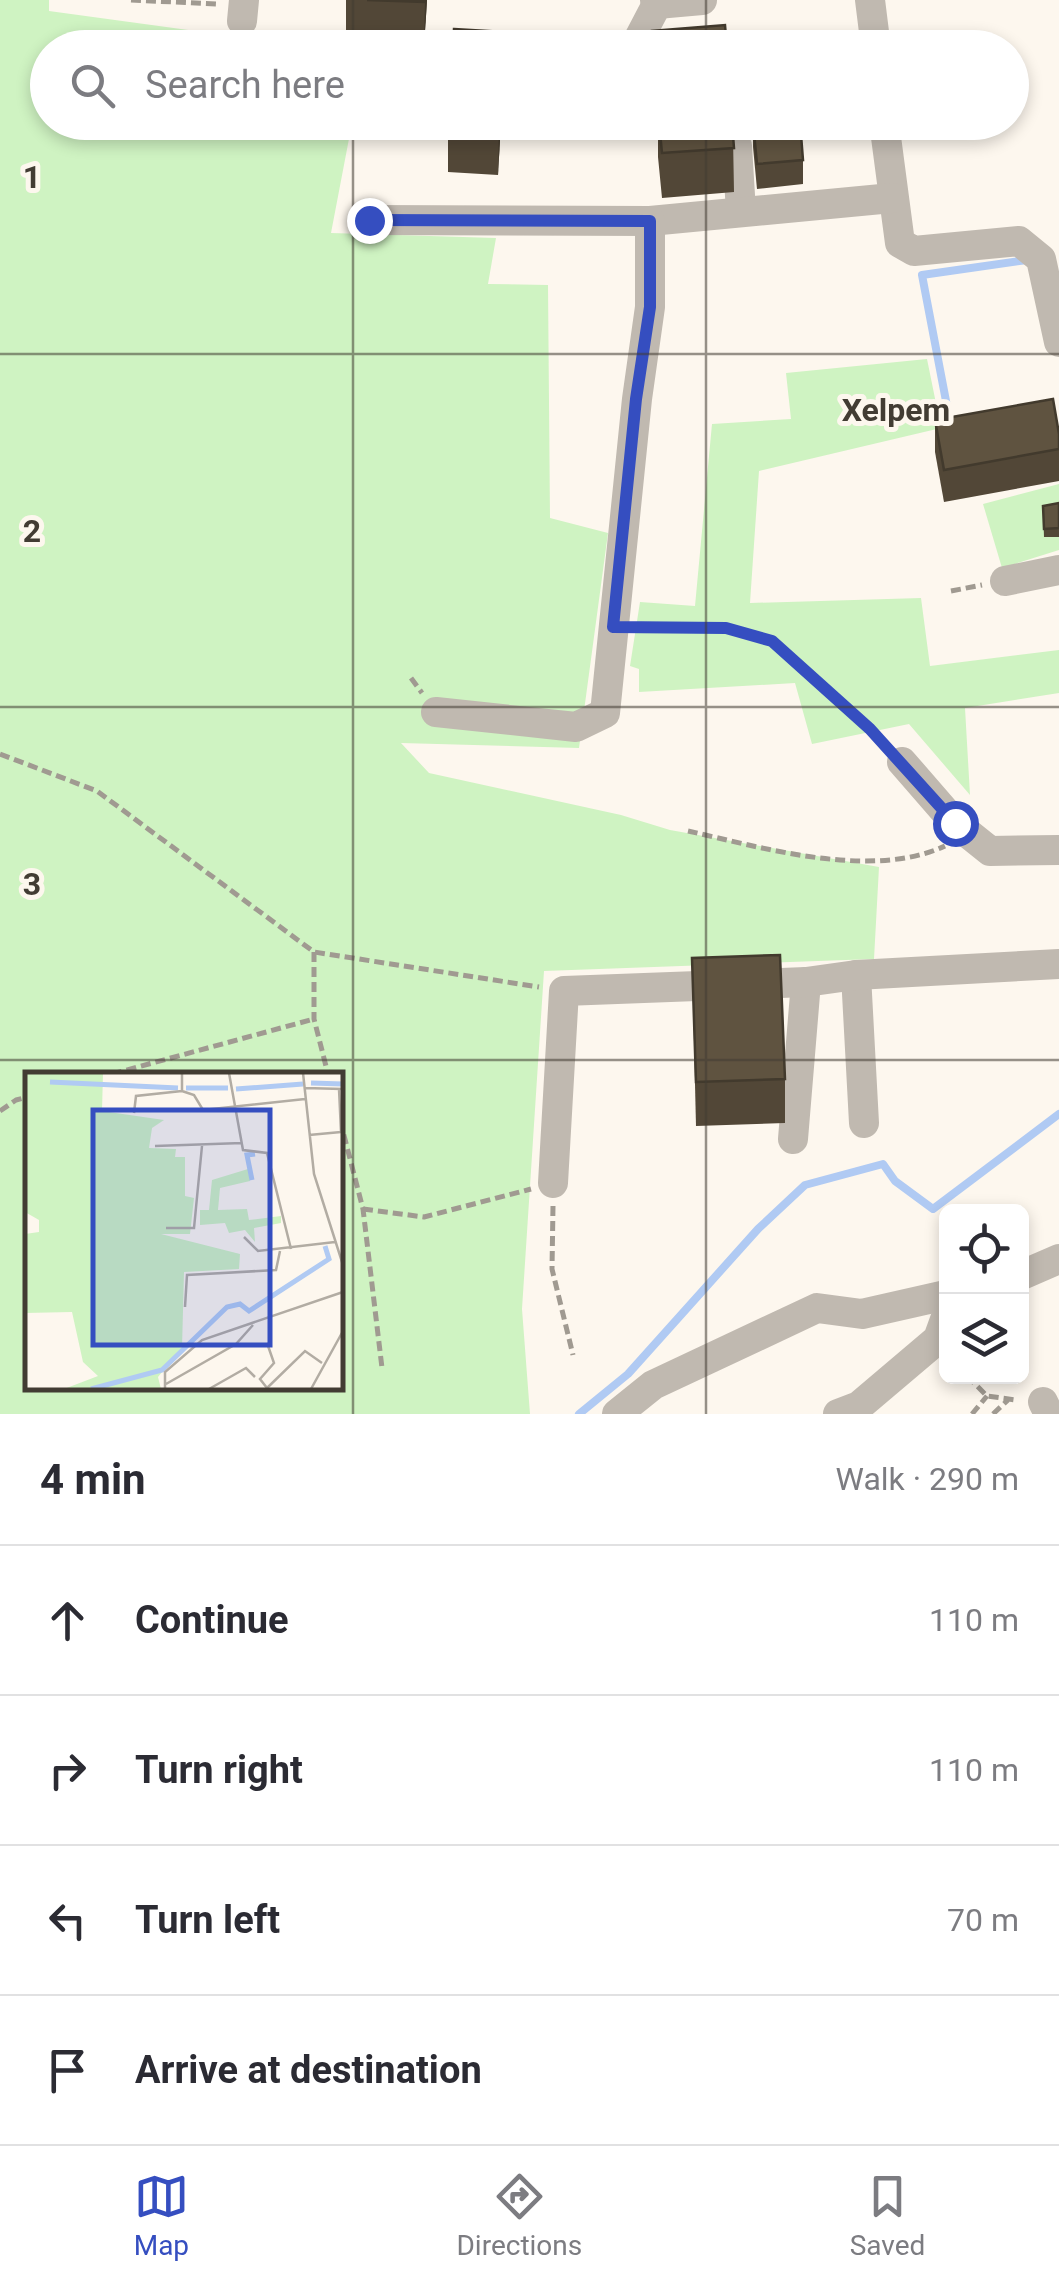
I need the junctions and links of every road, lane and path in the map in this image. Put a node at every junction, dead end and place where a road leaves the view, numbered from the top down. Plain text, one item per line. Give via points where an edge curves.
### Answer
1 (131, 0) edge
2 (702, 0) edge
3 (870, 0) edge
4 (656, 2) edge
5 (243, 9) edge
6 (643, 30) edge
7 (874, 30) edge
8 (886, 140) edge
9 (737, 146) edge
10 (892, 198) junction
11 (741, 212) junction
12 (369, 220) dead end
13 (650, 221) junction
14 (1059, 342) edge
15 (1059, 570) edge
16 (1005, 581) dead end
17 (613, 627) junction
18 (436, 712) dead end
19 (0, 754) edge
20 (902, 762) joint
21 (688, 831) dead end
22 (970, 835) junction
23 (1059, 850) edge
24 (314, 952) junction
25 (1059, 964) edge
26 (856, 975) junction
27 (806, 982) junction
28 (564, 991) junction
29 (314, 1019) junction
30 (119, 1072) edge
31 (327, 1072) edge
32 (25, 1098) edge
33 (0, 1111) edge
34 (864, 1123) dead end
35 (342, 1128) edge
36 (793, 1139) dead end
37 (553, 1183) junction
38 (363, 1209) junction
39 (1059, 1259) edge
40 (1029, 1272) edge
41 (939, 1297) edge
42 (939, 1335) edge
43 (573, 1354) dead end
44 (382, 1368) dead end
45 (975, 1384) edge
46 (987, 1396) junction
47 (1008, 1400) junction
48 (1046, 1408) edge
49 (616, 1414) edge
50 (838, 1414) edge
51 (972, 1414) edge
52 (993, 1414) edge

1 - 5 path
2 - 4 street
3 - 7 street
4 - 6 street
8 - 10 street
9 - 11 street
10 - 11 street
10 - 14 street via 900,244 914,252 1019,240 1041,259
11 - 13 street
12 - 13 street
13 - 17 street via 650,307
15 - 16 street
17 - 18 street via 605,713 576,727
17 - 20 path via 726,628 772,641
19 - 24 path via 97,791
20 - 22 street
21 - 22 path via 812,859 918,858
22 - 23 street via 990,851
24 - 28 path
24 - 29 path
25 - 26 street
26 - 27 street
26 - 34 street
27 - 28 street
27 - 36 street
28 - 37 street
29 - 30 path
29 - 31 path
32 - 33 path
35 - 38 path
37 - 38 path via 424,1217
37 - 43 path via 552,1270
38 - 44 path
39 - 40 street
41 - 49 street via 862,1314 817,1308 652,1386
42 - 50 street via 859,1406
45 - 46 path
46 - 47 path
46 - 51 path
47 - 48 path
47 - 52 path

